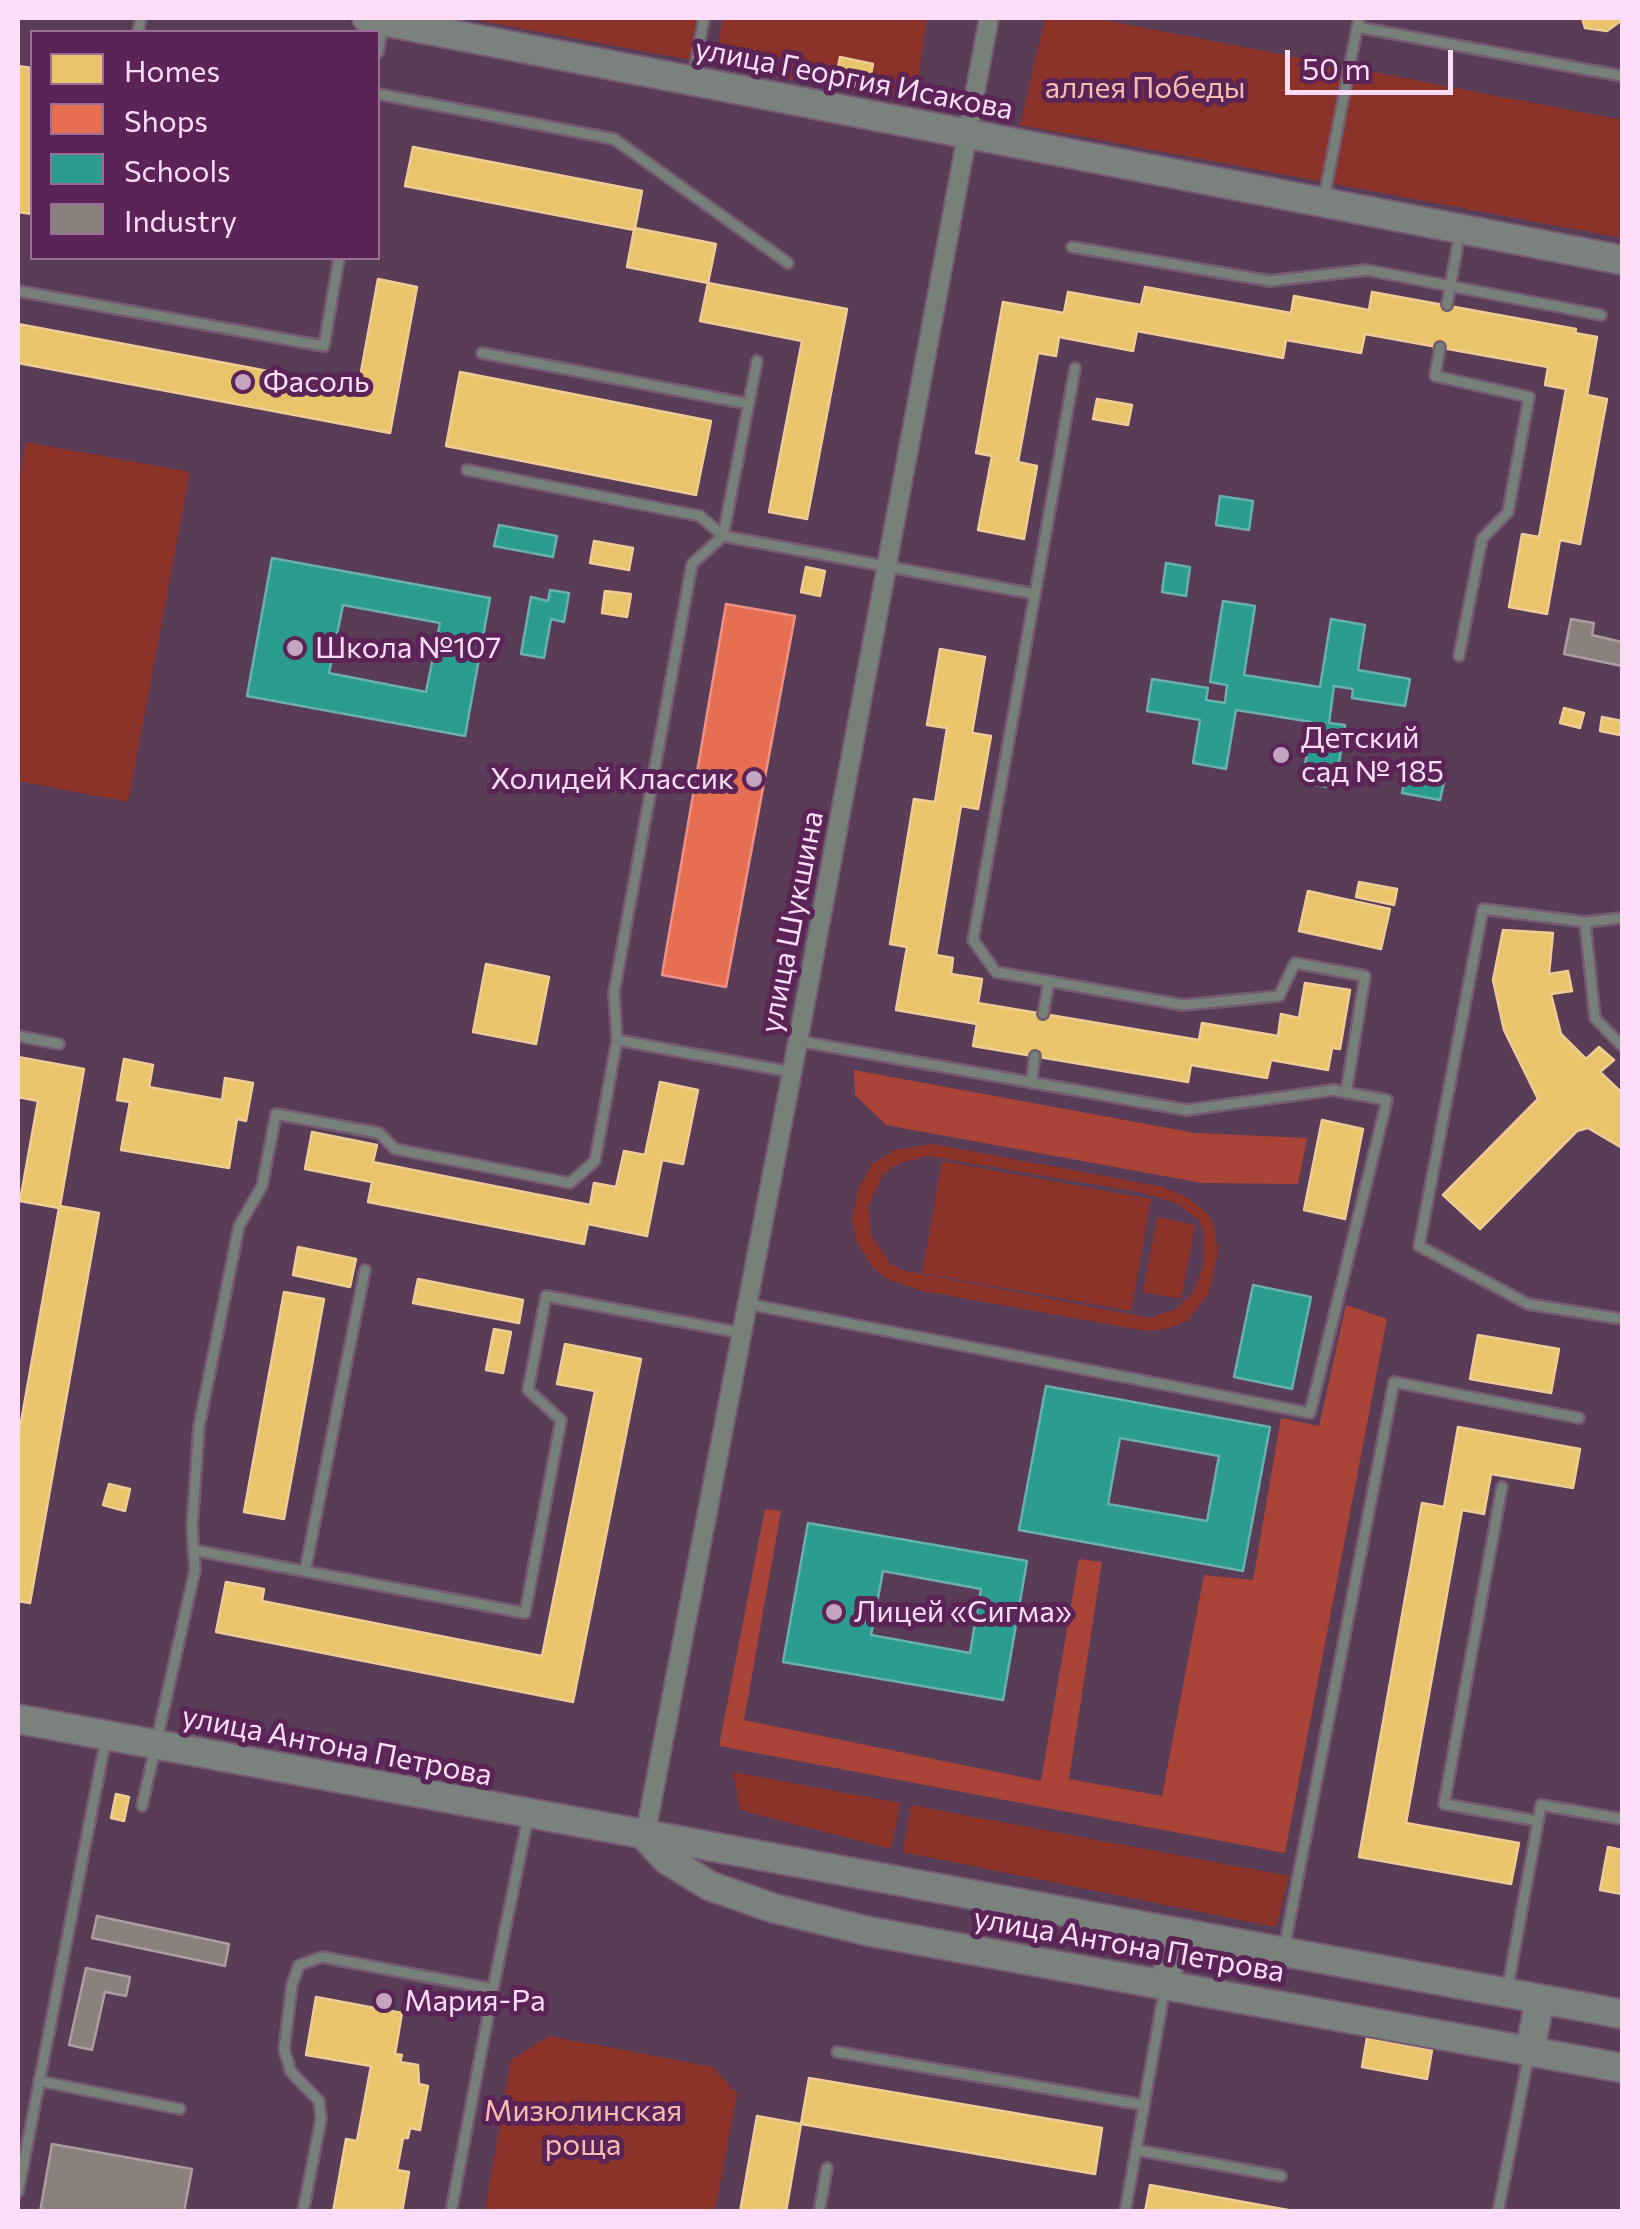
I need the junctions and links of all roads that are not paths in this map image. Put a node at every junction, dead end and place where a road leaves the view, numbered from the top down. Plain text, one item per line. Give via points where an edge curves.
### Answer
1 (704, 18) edge
2 (989, 18) edge
3 (376, 19) edge
4 (1358, 22) edge
5 (1622, 76) edge
6 (692, 81) junction
7 (380, 94) edge
8 (967, 134) junction
9 (1324, 201) junction
10 (1461, 228) junction
11 (1072, 247) dead end
12 (339, 260) edge
13 (1622, 260) edge
14 (788, 263) dead end
15 (1450, 286) junction
16 (18, 291) edge
17 (1447, 306) dead end
18 (1601, 315) dead end
19 (1440, 347) dead end
20 (482, 353) dead end
21 (757, 362) dead end
22 (1075, 368) dead end
23 (749, 404) junction
24 (467, 470) dead end
25 (724, 536) junction
26 (886, 566) junction
27 (1036, 594) junction
28 (1459, 656) dead end
29 (1622, 918) edge
30 (1585, 922) junction
31 (1049, 980) junction
32 (1043, 1014) dead end
33 (18, 1036) edge
34 (616, 1040) junction
35 (798, 1041) junction
36 (59, 1044) dead end
37 (1622, 1046) edge
38 (1035, 1056) dead end
39 (792, 1072) junction
40 (1030, 1083) junction
41 (1346, 1093) junction
42 (365, 1270) dead end
43 (748, 1304) junction
44 (1622, 1319) edge
45 (742, 1333) junction
46 (1579, 1418) dead end
47 (1502, 1487) dead end
48 (193, 1550) junction
49 (304, 1571) junction
50 (18, 1719) edge
51 (107, 1736) junction
52 (156, 1745) junction
53 (142, 1806) dead end
54 (529, 1815) junction
55 (1622, 1819) edge
56 (1538, 1821) junction
57 (644, 1836) junction
58 (1175, 1933) junction
59 (1283, 1952) junction
60 (1165, 1985) junction
61 (493, 1990) junction
62 (1506, 1992) junction
63 (1540, 1998) junction
64 (1622, 2014) edge
65 (1530, 2050) junction
66 (836, 2052) dead end
67 (1622, 2068) edge
68 (39, 2081) junction
69 (1144, 2105) junction
70 (180, 2110) dead end
71 (1136, 2150) junction
72 (827, 2168) dead end
73 (1280, 2176) dead end
74 (18, 2192) edge
75 (303, 2212) edge
76 (451, 2212) edge
77 (819, 2212) edge
78 (1124, 2212) edge
79 (1498, 2212) edge

1 - 6 lane
2 - 8 street, улица Шукшина
3 - 6 street, улица Георгия Исакова
4 - 5 lane
4 - 9 lane
6 - 8 street, улица Георгия Исакова
7 - 14 lane via 614,139
8 - 9 street, улица Георгия Исакова
8 - 26 street, улица Шукшина
9 - 10 street, улица Георгия Исакова
10 - 13 street, улица Георгия Исакова
10 - 15 lane
11 - 15 lane via 1270,281 1367,270
12 - 16 lane via 324,346
15 - 17 lane
15 - 18 lane
19 - 28 lane via 1435,376 1529,398 1508,512 1482,539
20 - 23 lane
21 - 23 lane
22 - 27 lane
23 - 25 lane
24 - 25 lane via 700,516
25 - 26 lane
25 - 34 lane via 692,564 614,992
26 - 27 lane
26 - 35 street, улица Шукшина
27 - 31 lane via 974,940 996,972
29 - 30 lane
30 - 37 lane via 1596,1018
30 - 44 lane via 1483,909 1418,1246 1528,1304
31 - 32 lane
31 - 41 lane via 1183,1005 1279,996 1295,963 1365,976
33 - 36 lane
34 - 39 lane
34 - 48 lane via 594,1161 570,1183 396,1149 379,1133 276,1114 262,1186 239,1226 199,1426
35 - 39 street, улица Шукшина
35 - 40 lane
38 - 40 lane
39 - 43 street, улица Шукшина
40 - 41 lane via 1187,1110
41 - 43 lane via 1387,1100 1310,1413
42 - 49 lane
43 - 45 street, улица Шукшина
45 - 49 lane via 546,1296 528,1390 562,1420 524,1613
45 - 57 street, улица Шукшина
46 - 59 lane via 1394,1382
47 - 56 lane via 1444,1804
48 - 49 lane
48 - 52 lane via 195,1570
50 - 51 street, улица Антона Петрова
51 - 52 street, улица Антона Петрова
51 - 68 lane
52 - 53 lane
52 - 54 street, улица Антона Петрова
54 - 57 street, улица Антона Петрова
54 - 61 lane
55 - 56 lane via 1540,1805
56 - 62 lane
57 - 58 street, улица Антона Петрова
57 - 60 street, улица Антона Петрова via 666,1860 710,1886 773,1908
58 - 59 street, улица Антона Петрова
58 - 60 street
59 - 62 street, улица Антона Петрова
60 - 65 street, улица Антона Петрова
60 - 69 lane
61 - 75 lane via 322,1957 299,1964 284,2050 291,2072 318,2101 320,2119
61 - 76 lane
62 - 63 street, улица Антона Петрова
63 - 64 street, улица Антона Петрова
63 - 65 street
65 - 67 street, улица Антона Петрова
65 - 79 lane
66 - 69 lane
68 - 70 lane
68 - 74 lane
69 - 71 lane
71 - 73 lane
71 - 78 lane
72 - 77 lane

